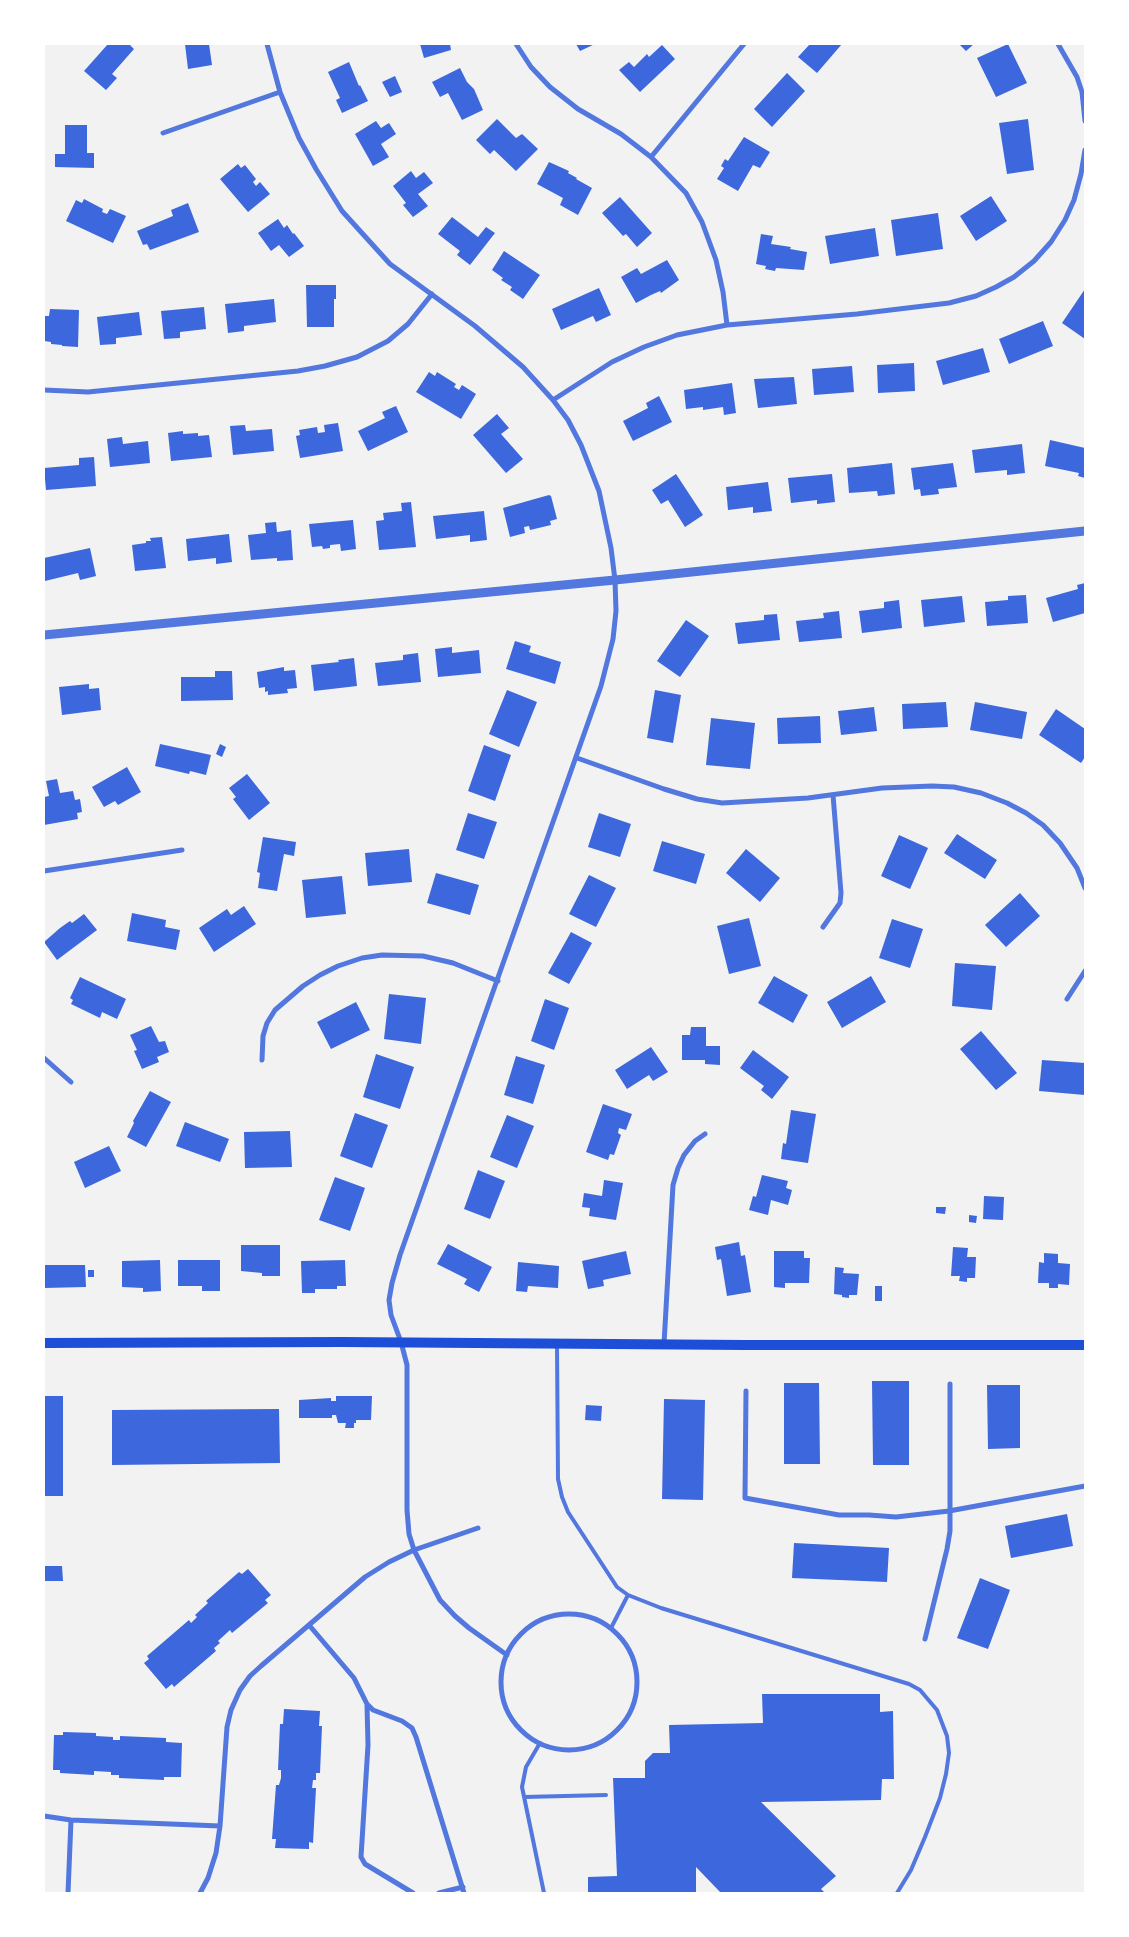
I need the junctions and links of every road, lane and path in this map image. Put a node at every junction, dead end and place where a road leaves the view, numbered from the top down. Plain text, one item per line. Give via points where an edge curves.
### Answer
1 (267, 44) edge
2 (516, 44) edge
3 (744, 44) edge
4 (1058, 44) edge
5 (1084, 91) edge
6 (280, 92) junction
7 (1085, 121) edge
8 (162, 133) dead end
9 (1085, 150) edge
10 (651, 157) junction
11 (432, 294) junction
12 (727, 325) junction
13 (44, 390) edge
14 (553, 400) junction
15 (1085, 530) edge
16 (615, 580) junction
17 (44, 635) edge
18 (577, 758) junction
19 (833, 795) junction
20 (182, 850) dead end
21 (44, 871) edge
22 (1085, 888) edge
23 (823, 927) dead end
24 (1085, 972) edge
25 (498, 981) junction
26 (1068, 999) dead end
27 (44, 1058) edge
28 (262, 1060) dead end
29 (71, 1082) dead end
30 (705, 1134) dead end
31 (401, 1342) junction
32 (44, 1343) edge
33 (557, 1344) junction
34 (664, 1344) junction
35 (1085, 1345) edge
36 (950, 1384) dead end
37 (746, 1391) dead end
38 (1085, 1486) edge
39 (949, 1510) junction
40 (478, 1528) dead end
41 (414, 1550) junction
42 (628, 1595) junction
43 (309, 1625) junction
44 (610, 1628) junction
45 (925, 1639) dead end
46 (507, 1654) junction
47 (367, 1704) junction
48 (540, 1743) junction
49 (606, 1795) dead end
50 (524, 1797) junction
51 (44, 1816) edge
52 (71, 1820) junction
53 (220, 1826) junction
54 (462, 1887) junction
55 (68, 1893) edge
56 (200, 1893) edge
57 (413, 1893) edge
58 (439, 1893) edge
59 (464, 1893) edge
60 (544, 1893) edge
61 (897, 1893) edge

1 - 6 street
2 - 10 street via 556,93
3 - 10 street
4 - 5 street
5 - 7 street
6 - 8 street
6 - 11 street via 299,138 342,211 390,264
9 - 12 street via 1074,200 1065,220 1034,261 996,287 949,303
10 - 12 street via 686,193 702,222 720,276
11 - 13 street via 408,324 388,341 357,357 325,366 88,392
11 - 14 street via 493,340
12 - 14 street via 677,335 644,346 612,362
14 - 16 street via 581,445 599,491
15 - 16 street
16 - 17 street
16 - 18 street via 616,611 610,652
18 - 19 street via 664,789 722,803
18 - 25 street
19 - 22 street via 882,788 932,786 981,793 1026,813 1043,825 1077,868
19 - 23 street via 841,893 840,904
20 - 21 street
24 - 26 street
25 - 28 street via 453,963 423,956 382,955 338,966 302,986 275,1010 263,1036
25 - 31 street via 392,1283 390,1307
27 - 29 street
30 - 34 street via 684,1155 673,1185
31 - 32 main road
31 - 33 main road
31 - 41 street via 407,1365 407,1510
33 - 34 main road
33 - 42 lane via 558,1479 562,1496 568,1512 617,1587
34 - 35 main road
36 - 39 street
37 - 39 street via 745,1498 838,1516 896,1517
38 - 39 street
39 - 45 street via 947,1549
40 - 41 street
41 - 43 street via 365,1577
41 - 46 street via 440,1600 469,1628
42 - 44 lane
42 - 61 lane via 909,1684 929,1699 947,1736 946,1774 925,1837
43 - 47 street via 354,1678
43 - 53 street via 261,1666 240,1690 231,1710
44 - 46 street via 582,1615 547,1618 531,1625
44 - 48 street via 623,1640 636,1670 634,1703 626,1720 601,1742 585,1748 561,1749
46 - 48 street via 502,1672 502,1692 507,1709 518,1726
47 - 54 street via 380,1715 402,1721 412,1728
47 - 57 street via 368,1745 361,1857 365,1864
48 - 50 lane via 526,1767 522,1787
49 - 50 lane
50 - 60 lane
51 - 52 street
52 - 53 street
52 - 55 street
53 - 56 street via 216,1853
54 - 58 street
54 - 59 street

